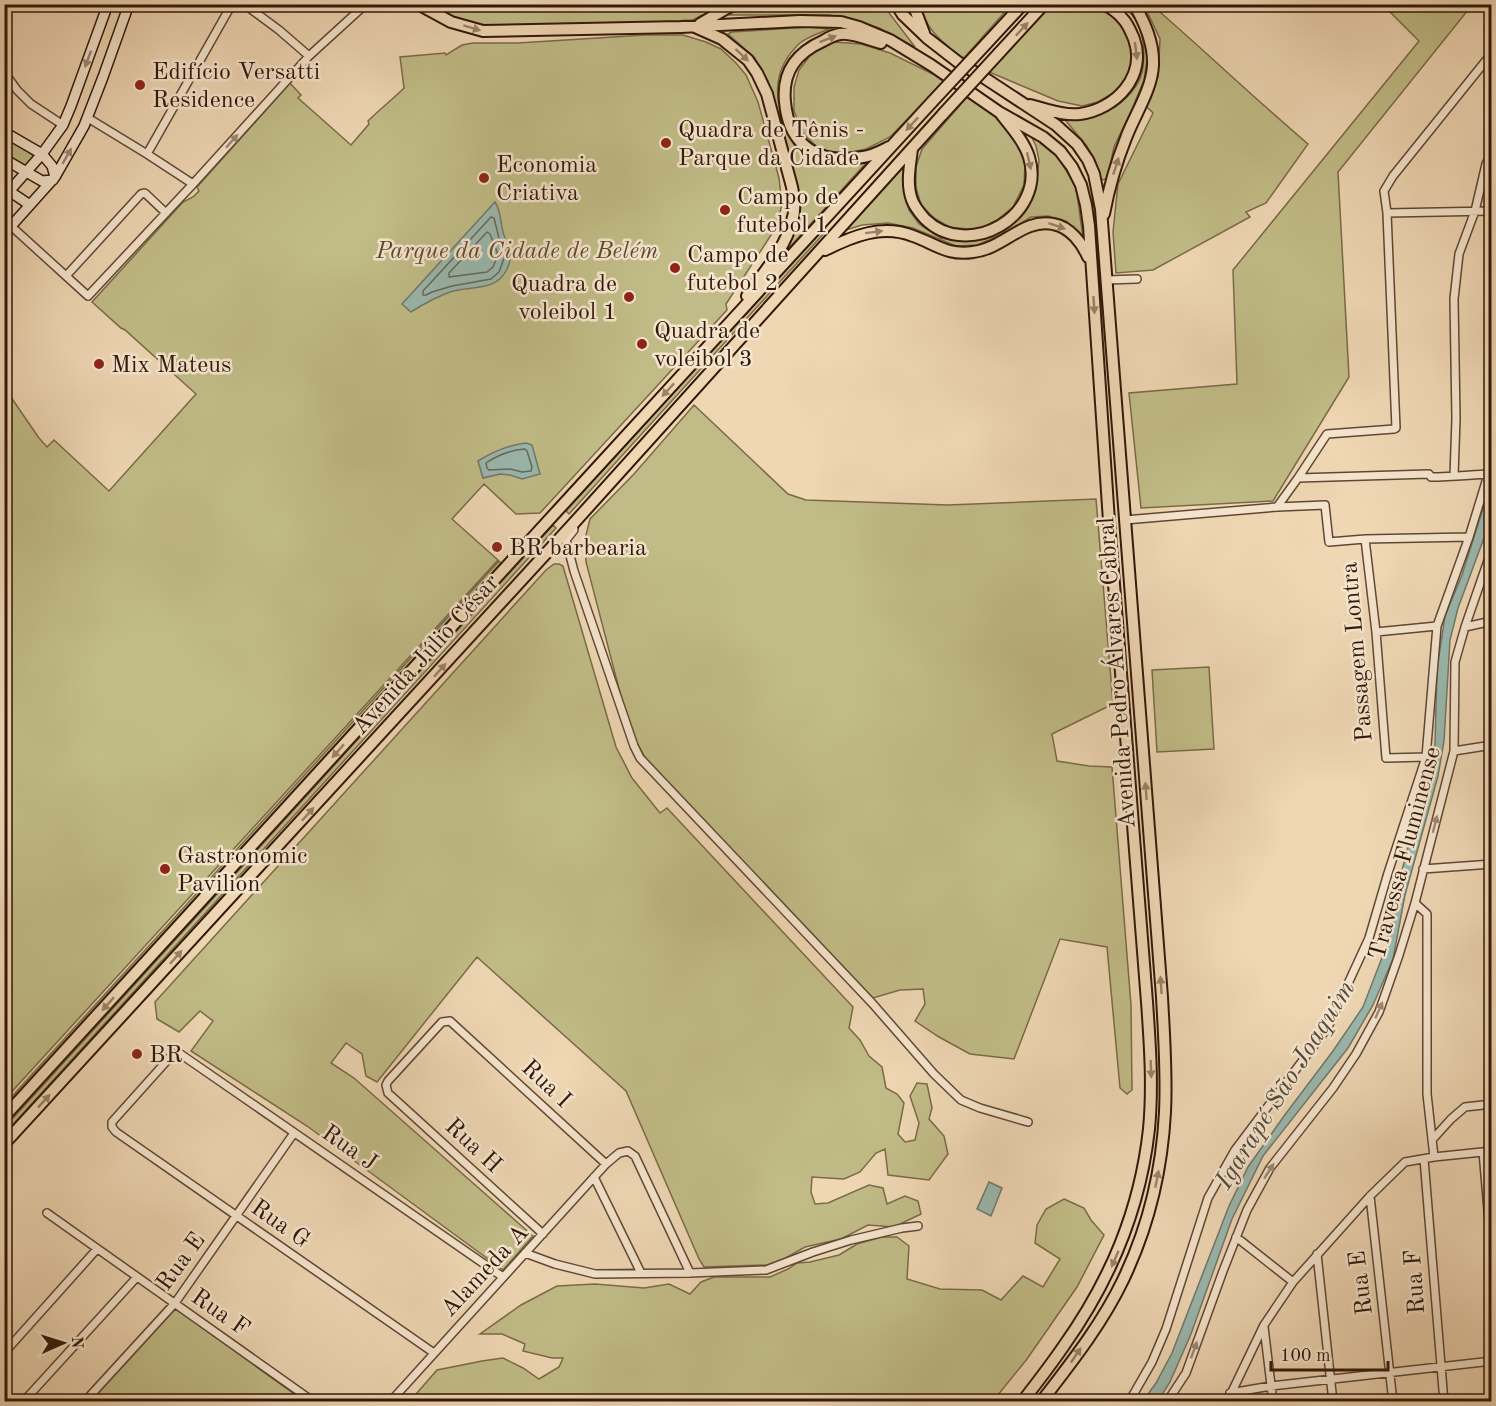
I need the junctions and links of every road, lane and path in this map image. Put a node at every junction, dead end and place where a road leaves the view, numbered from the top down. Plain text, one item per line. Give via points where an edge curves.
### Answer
1 (108, 4) edge
2 (129, 4) edge
3 (232, 4) edge
4 (244, 4) edge
5 (366, 4) edge
6 (418, 4) edge
7 (734, 4) edge
8 (896, 4) edge
9 (913, 4) edge
10 (1023, 4) edge
11 (1044, 4) edge
12 (1104, 4) edge
13 (1134, 4) edge
14 (695, 26) junction
15 (927, 38) junction
16 (1491, 53) edge
17 (309, 56) junction
18 (931, 65) junction
19 (4, 72) edge
20 (1021, 102) junction
21 (999, 112) junction
22 (88, 118) junction
23 (63, 125) junction
24 (4, 132) edge
25 (892, 146) junction
26 (912, 148) junction
27 (1491, 153) edge
28 (42, 154) junction
29 (147, 154) junction
30 (4, 159) edge
31 (26, 171) junction
32 (54, 178) junction
33 (193, 184) junction
34 (7, 194) edge
35 (30, 205) junction
36 (1475, 211) junction
37 (1491, 211) edge
38 (166, 213) junction
39 (1387, 213) junction
40 (1102, 223) junction
41 (8, 230) edge
42 (820, 252) junction
43 (1091, 264) junction
44 (66, 276) junction
45 (1137, 279) dead end
46 (1106, 280) junction
47 (724, 329) junction
48 (1491, 462) edge
49 (1488, 474) junction
50 (1454, 476) junction
51 (1298, 478) junction
52 (1277, 507) junction
53 (1125, 520) junction
54 (573, 524) junction
55 (1469, 537) junction
56 (1365, 539) junction
57 (1491, 549) edge
58 (1491, 621) edge
59 (1437, 627) junction
60 (1465, 627) junction
61 (1376, 632) junction
62 (1491, 745) edge
63 (1454, 751) junction
64 (1426, 757) junction
65 (1491, 864) edge
66 (1424, 869) junction
67 (1415, 903) junction
68 (388, 1081) joint
69 (1491, 1104) edge
70 (4, 1118) edge
71 (112, 1122) joint
72 (1029, 1122) dead end
73 (294, 1132) junction
74 (1432, 1140) junction
75 (4, 1144) edge
76 (1491, 1151) edge
77 (1483, 1152) junction
78 (1434, 1157) junction
79 (1424, 1159) junction
80 (606, 1164) junction
81 (594, 1177) junction
82 (1370, 1196) junction
83 (47, 1213) dead end
84 (237, 1216) junction
85 (918, 1226) dead end
86 (543, 1234) junction
87 (1236, 1237) junction
88 (97, 1249) junction
89 (525, 1253) junction
90 (1317, 1254) junction
91 (1491, 1256) edge
92 (641, 1273) junction
93 (690, 1273) junction
94 (137, 1277) junction
95 (503, 1277) junction
96 (1293, 1282) junction
97 (175, 1303) junction
98 (1264, 1325) junction
99 (4, 1353) edge
100 (434, 1353) junction
101 (1491, 1361) edge
102 (1440, 1366) junction
103 (1390, 1373) junction
104 (1331, 1379) junction
105 (1271, 1386) junction
106 (1230, 1393) junction
107 (23, 1401) edge
108 (83, 1401) edge
109 (314, 1401) edge
110 (390, 1401) edge
111 (1022, 1401) edge
112 (1041, 1401) edge
113 (1130, 1401) edge
114 (1167, 1401) edge
115 (1227, 1401) edge
116 (1273, 1401) edge
117 (1333, 1401) edge
118 (1393, 1401) edge
119 (1444, 1401) edge

1 -> 23 main road
2 - 22 main road
3 - 29 street
4 - 17 street
5 - 17 street
6 -> 14 main road via 451,22 483,32
7 - 14 main road
8 - 15 main road, Avenida Pedro Álvares Cabral
9 - 15 main road
10 -> 25 main road, Avenida Júlio César, bridge
26 -> 11 main road, Avenida Júlio César, bridge
12 -> 20 main road via 1123,19 1136,46 1135,71 1124,91 1100,109 1078,114
40 -> 13 main road via 1114,173 1150,83 1153,66 1148,30
14 - 18 main road via 841,22 890,40
14 -> 47 main road via 722,39 748,60 757,74 767,94 794,203 793,220 780,249
15 - 20 main road, Avenida Pedro Álvares Cabral
16 - 39 street via 1393,176 1384,191
33 -> 17 street
18 - 21 main road, Avenida Pedro Álvares Cabral
25 -> 18 main road via 865,157 845,159 820,156 810,150 790,129 784,95 786,75 800,54 842,34 885,44
19 - 23 street via 31,104
20 - 40 main road, Avenida Pedro Álvares Cabral via 1056,125 1088,160 1098,189
21 -> 26 main road via 1022,142 1031,177 1020,207 994,230 955,235 938,230 922,216 911,198
21 - 43 main road, Avenida Pedro Álvares Cabral via 1043,137 1072,167 1086,205
22 - 29 street
32 -> 22 main road
23 - 28 main road
24 - 28 main road
25 - 47 main road, Avenida Júlio César
26 - 42 main road, Avenida Júlio César
27 - 36 street
28 - 31 main road
28 - 32 main road via 52,166
29 - 33 street
30 - 31 main road
31 - 32 main road via 42,181
31 - 34 main road
32 - 35 main road
33 - 38 street
34 - 35 main road
35 - 41 main road
36 - 37 street
36 - 39 street
36 - 50 street via 1459,254 1454,299
38 - 44 street via 88,296
38 - 44 street via 142,193
39 - 51 street via 1396,428 1327,434
40 - 46 main road, Avenida Pedro Álvares Cabral
41 - 44 street
42 -> 43 main road via 875,231 912,235 952,252 977,252 1026,227 1052,223 1073,235
42 - 54 main road, Avenida Júlio César
43 -> 111 main road, Avenida Pedro Álvares Cabral via 1147,1002 1149,1128 1138,1191 1108,1274 1063,1348
45 - 46 street
46 - 53 main road, Avenida Pedro Álvares Cabral
47 -> 70 main road, Avenida Júlio César
48 - 49 street
49 - 50 street
49 - 55 street
50 - 51 street
51 - 52 street
52 - 53 street
52 - 56 street via 1325,505 1329,542
112 -> 53 main road, Avenida Pedro Álvares Cabral via 1104,1314 1123,1280 1153,1198 1161,1156 1166,1061
54 - 72 street via 574,530 566,540 574,571 640,758 961,1100
75 -> 54 main road, Avenida Júlio César
55 - 56 street
55 - 59 street
56 - 61 street, Passagem Lontra
57 - 60 street, Travessa Fluminense
58 - 60 street
59 - 61 street
59 - 64 street
60 - 63 street, Travessa Fluminense via 1455,662
61 - 64 street, Passagem Lontra via 1386,758
62 - 63 street
66 -> 63 street, Travessa Fluminense
64 - 113 street via 1369,938 1342,998 1328,1027 1235,1150 1208,1198 1166,1329
65 - 66 street
66 - 67 street, Travessa Fluminense
67 - 74 street via 1427,914 1426,1094
87 -> 67 street, Travessa Fluminense via 1270,1168 1333,1088 1379,1012
68 - 80 street, Rua I via 442,1022 450,1021
68 - 86 street, Rua H via 388,1093
69 - 74 street via 1465,1107
71 - 73 street, Rua J via 173,1054 179,1053
71 - 84 street, Rua G via 113,1130
73 - 84 street, Rua E
73 - 95 street, Rua J
74 - 78 street
76 - 77 street
77 - 78 street
77 - 91 street
78 - 79 street
79 - 82 street via 1405,1162
79 - 102 street, Rua F
80 - 81 street, Alameda A
80 - 93 street via 624,1151 635,1156
81 - 86 street, Alameda A
81 - 92 street
82 - 90 street
82 - 103 street, Rua E
83 - 88 street, Rua F
84 - 97 street, Rua E
84 - 100 street, Rua G
85 - 93 street via 851,1240 766,1270
86 - 89 street, Alameda A
87 - 96 street
114 -> 87 street, Travessa Fluminense via 1186,1373
88 - 94 street, Rua F
88 - 99 street
89 - 92 street via 595,1274
89 - 95 street, Alameda A
90 - 96 street
90 - 104 street
92 - 93 street
94 - 97 street, Rua F
94 - 107 street
95 - 100 street, Alameda A
96 - 98 street
97 - 108 street, Rua E
97 - 109 street, Rua F
98 - 105 street
98 - 106 street
100 - 110 street, Alameda A
101 - 102 street
102 - 103 street
102 - 119 street, Rua F
103 - 104 street
103 - 118 street, Rua E
104 - 105 street
104 - 117 street
105 - 106 street
105 - 116 street
106 - 115 street

